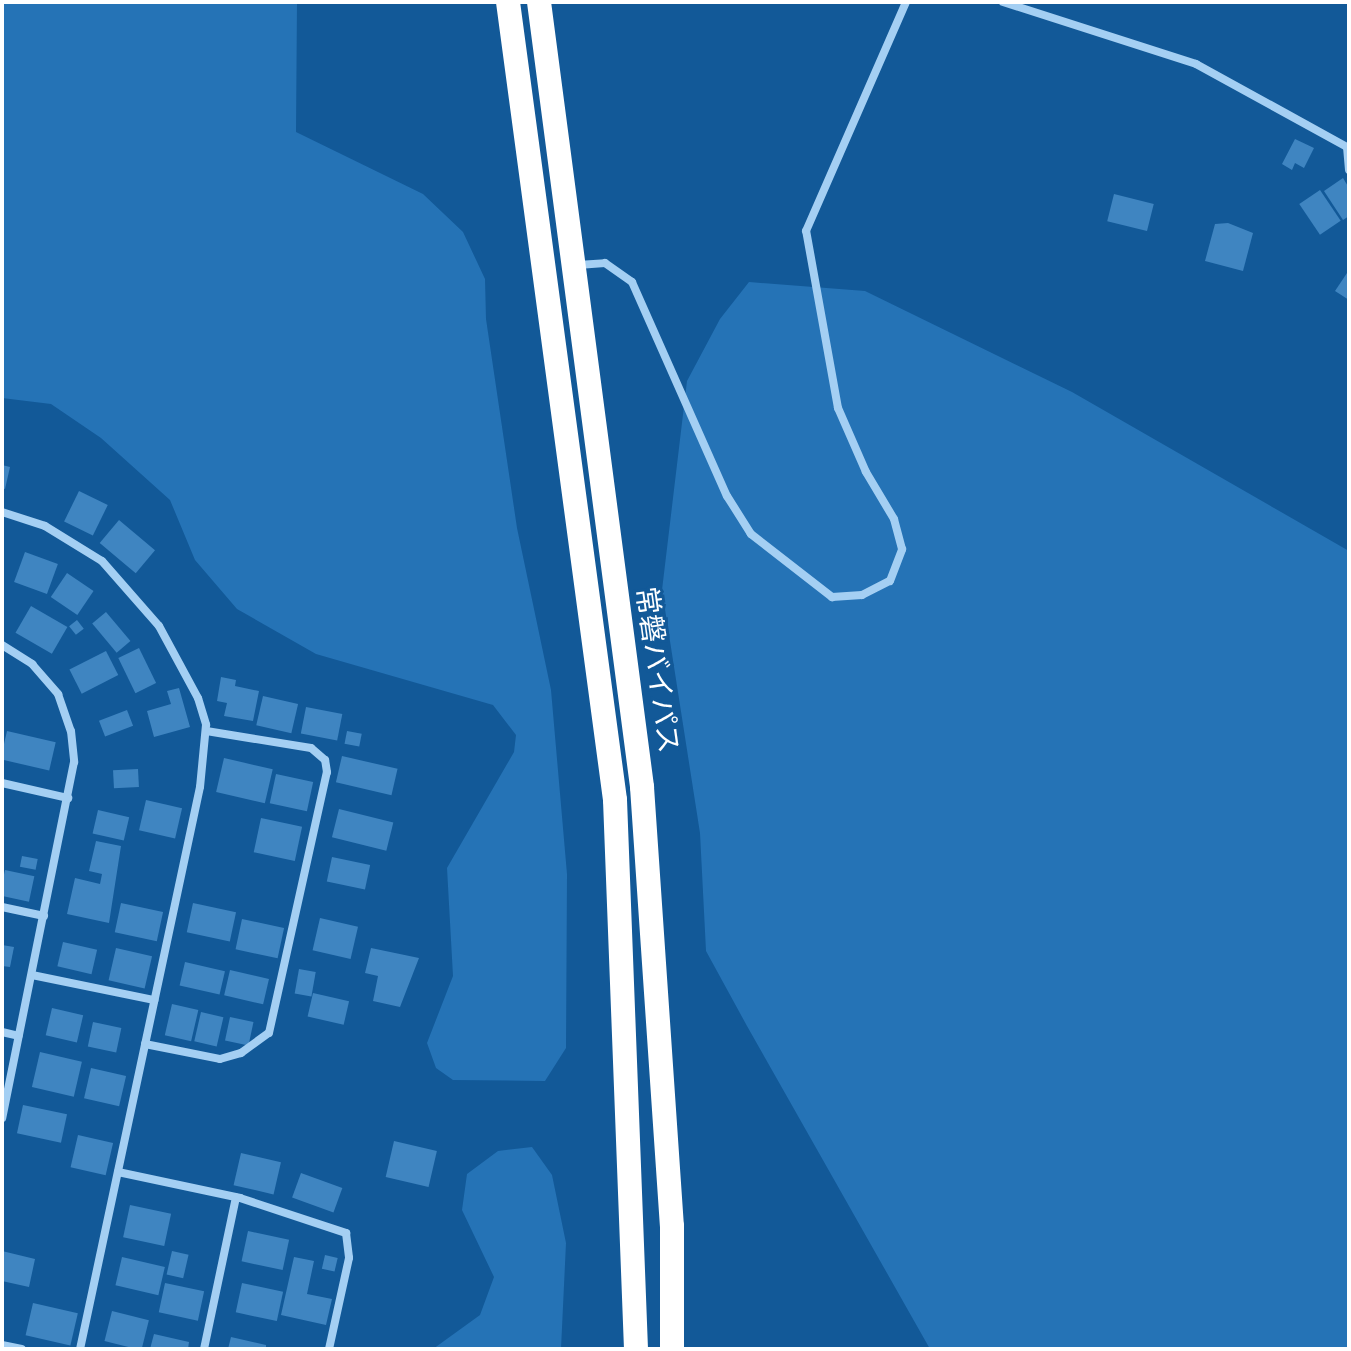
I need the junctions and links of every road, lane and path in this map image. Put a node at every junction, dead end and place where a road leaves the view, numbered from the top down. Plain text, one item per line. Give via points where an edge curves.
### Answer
1 (508, 2) edge
2 (539, 2) edge
3 (906, 2) edge
4 (1003, 2) edge
5 (1348, 148) edge
6 (1349, 170) edge
7 (574, 265) junction
8 (2, 512) edge
9 (2, 645) edge
10 (206, 731) junction
11 (2, 783) edge
12 (68, 798) junction
13 (2, 907) edge
14 (44, 916) junction
15 (32, 975) junction
16 (154, 1000) junction
17 (2, 1032) edge
18 (19, 1036) junction
19 (145, 1044) junction
20 (2, 1118) edge
21 (118, 1172) junction
22 (236, 1197) junction
23 (635, 1343) edge
24 (2, 1345) edge
25 (22, 1349) edge
26 (80, 1349) edge
27 (204, 1349) edge
28 (329, 1349) edge
29 (672, 1349) edge

1 - 23 highway, 常磐バイパス via 615,800
2 - 7 highway, 常磐バイパス
3 - 7 street via 806,231 838,408 894,519 902,549 890,581 862,595 832,597 751,534 727,496 632,282 605,263
4 - 5 street via 1196,64
5 - 6 street
7 - 29 highway, 常磐バイパス via 642,787 672,1226
8 - 10 street via 73,540 137,598 180,660
9 - 12 street via 32,664 58,694 73,744
10 - 16 street via 200,787
10 - 19 street via 311,748 325,760 327,772 269,1033 259,1043 220,1059
11 - 12 street
12 - 14 street
13 - 14 street
14 - 15 street
15 - 16 street
15 - 18 street
16 - 19 street
17 - 18 street
18 - 20 street
19 - 21 street
21 - 22 street
21 - 26 street
22 - 27 street
22 - 28 street via 346,1233 349,1258
24 - 25 street

